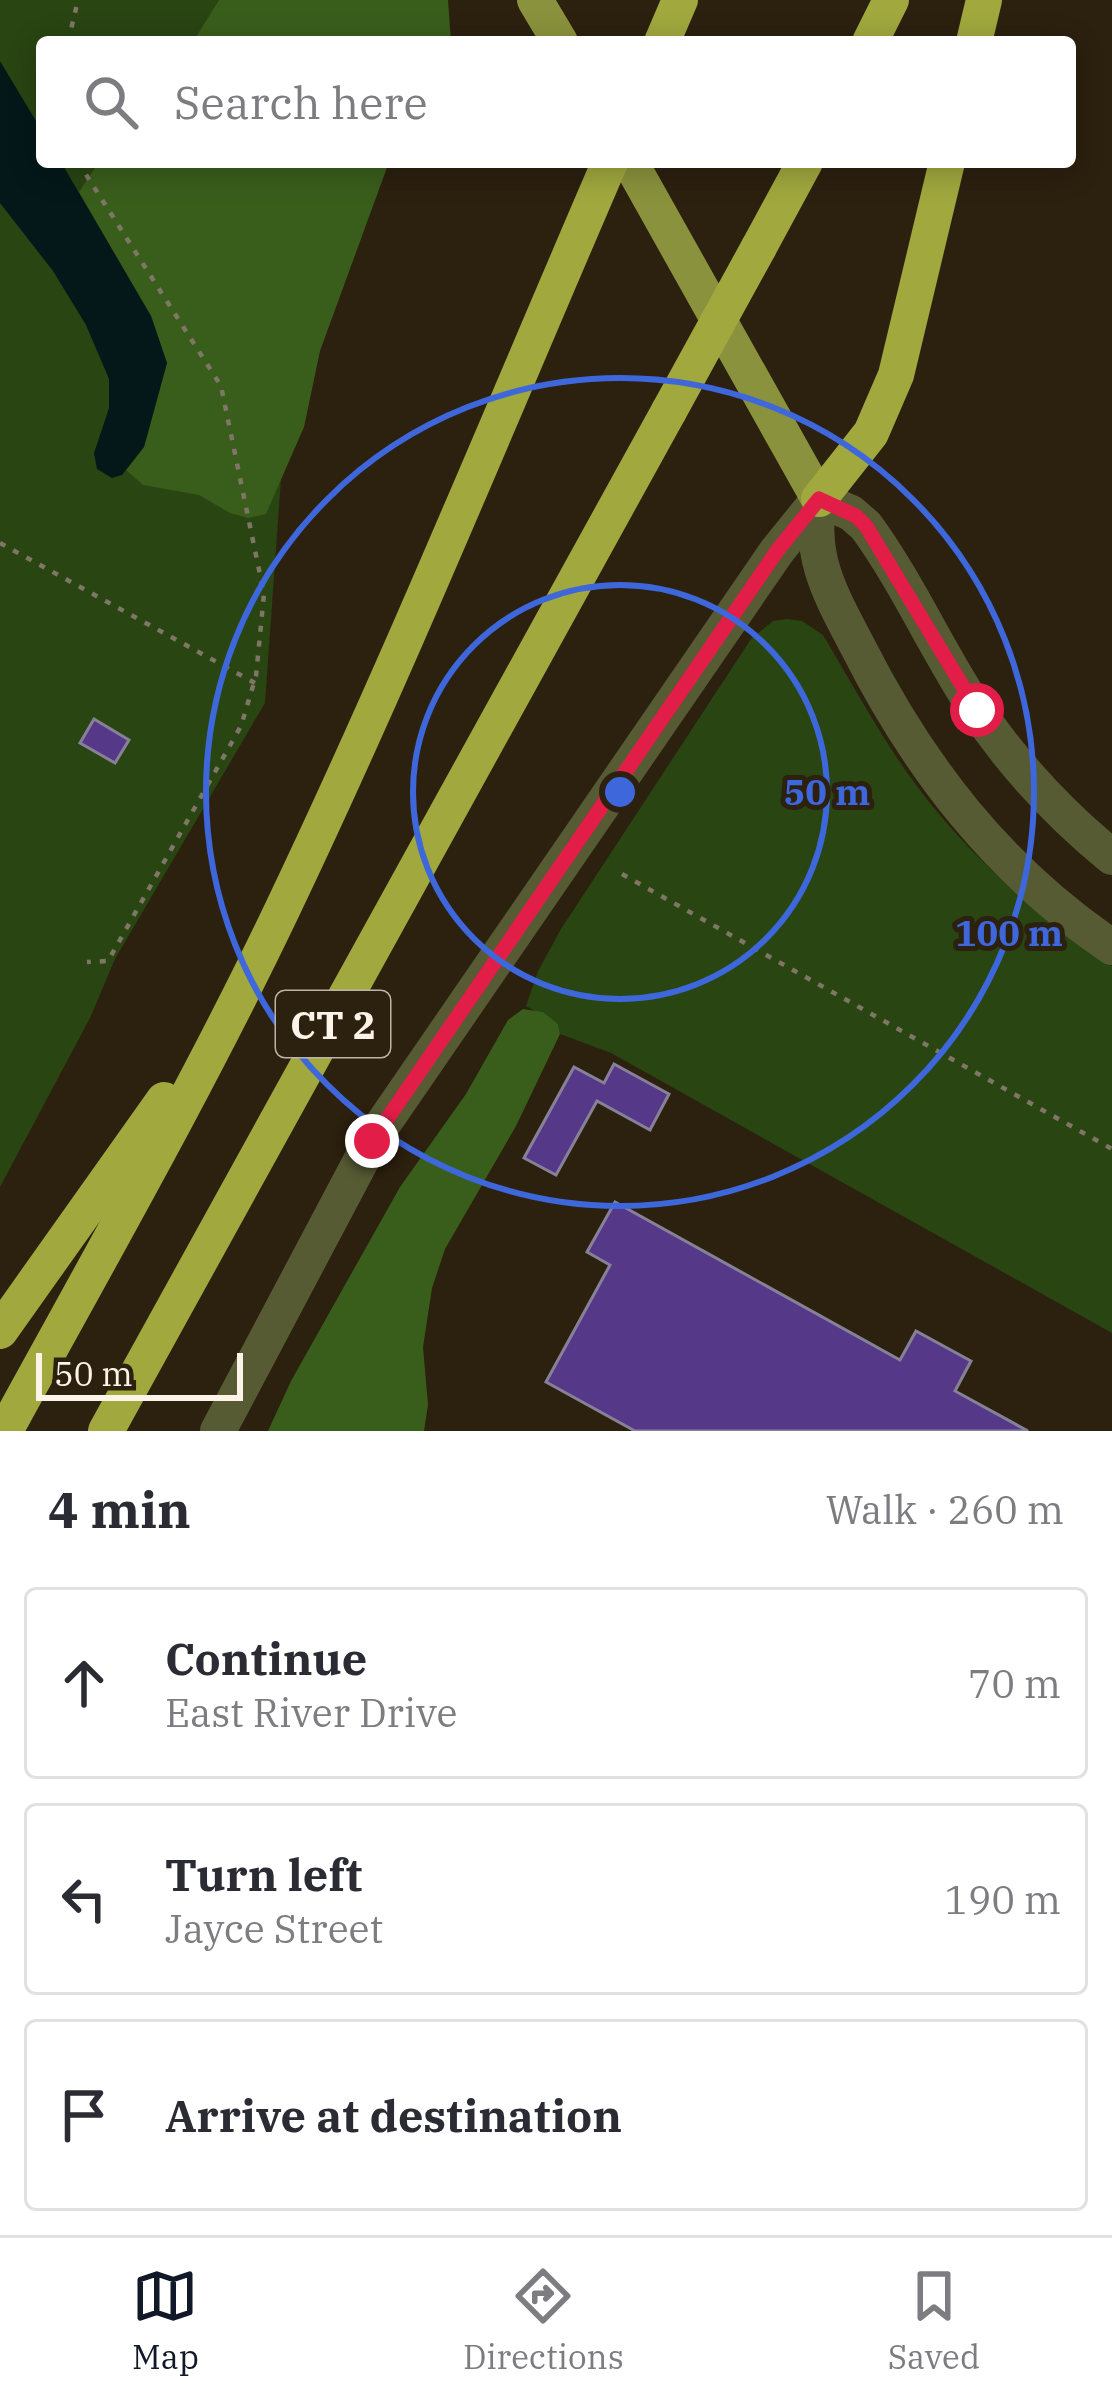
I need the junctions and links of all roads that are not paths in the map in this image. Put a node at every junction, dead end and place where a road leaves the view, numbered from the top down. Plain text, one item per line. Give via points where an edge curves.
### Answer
1 (535, 0) edge
2 (680, 0) edge
3 (891, 0) edge
4 (984, 0) edge
5 (556, 36) edge
6 (665, 36) edge
7 (873, 36) edge
8 (975, 36) edge
9 (607, 168) edge
10 (633, 168) edge
11 (802, 168) edge
12 (946, 168) edge
13 (819, 499) junction
14 (1112, 857) edge
15 (1112, 947) edge
16 (243, 989) junction
17 (0, 1331) edge
18 (4, 1431) edge
19 (106, 1431) edge
20 (218, 1431) edge

1 - 5 main road
2 - 6 highway
3 - 7 highway
4 - 8 highway
9 - 16 highway, CT 2
10 - 13 main road
11 - 19 highway, CT 2, bridge
12 - 13 highway via 890,391 863,446
13 - 14 street via 866,526 1006,750
13 - 15 street via 813,538 825,577 921,757 1006,861
13 - 20 street via 390,1113
16 - 17 highway
16 - 18 highway, CT 2

